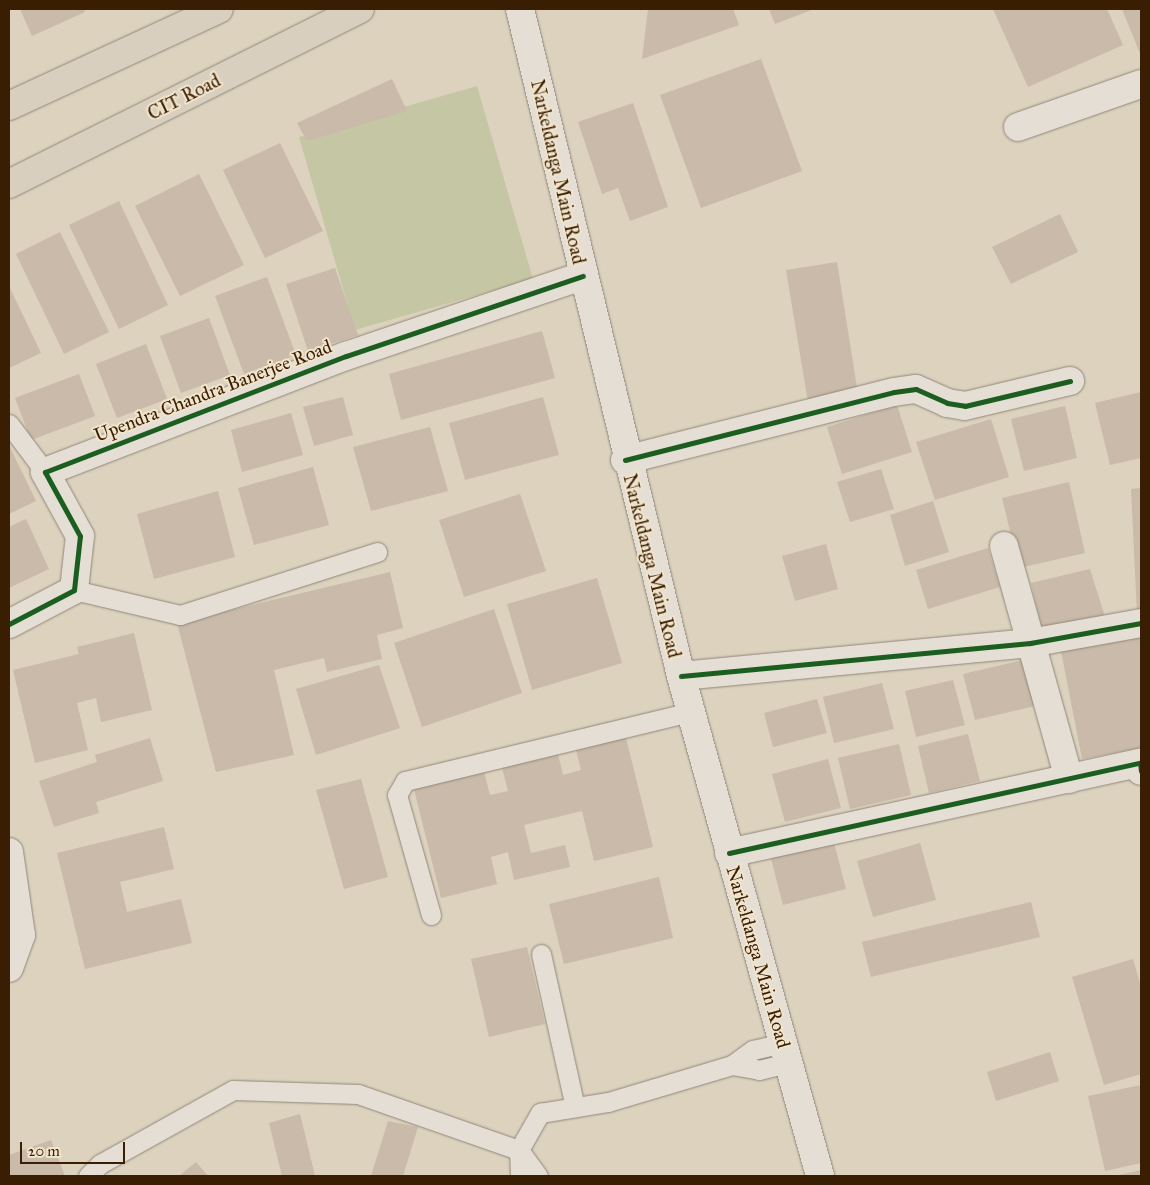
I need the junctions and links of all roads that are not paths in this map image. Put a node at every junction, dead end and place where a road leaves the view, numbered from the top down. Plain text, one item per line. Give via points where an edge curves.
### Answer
1 (219, 9) edge
2 (360, 9) edge
3 (520, 9) edge
4 (1141, 84) edge
5 (9, 106) edge
6 (1018, 127) dead end
7 (9, 184) edge
8 (582, 276) junction
9 (1070, 381) dead end
10 (9, 424) edge
11 (625, 460) junction
12 (45, 472) junction
13 (1004, 546) dead end
14 (377, 552) dead end
15 (74, 590) junction
16 (1141, 623) edge
17 (9, 624) edge
18 (1030, 643) junction
19 (681, 676) junction
20 (690, 712) junction
21 (1141, 770) edge
22 (1069, 779) junction
23 (9, 852) edge
24 (729, 853) junction
25 (431, 915) dead end
26 (541, 954) dead end
27 (9, 968) edge
28 (785, 1053) junction
29 (575, 1107) junction
30 (519, 1150) junction
31 (88, 1176) edge
32 (520, 1176) edge
33 (538, 1176) edge
34 (820, 1176) edge

1 - 5 main road
2 - 7 main road, CIT Road
3 - 8 street, Narkeldanga Main Road
4 - 6 street
8 - 11 street, Narkeldanga Main Road
8 - 12 street, Upendra Chandra Banerjee Road via 346,356
9 - 11 street via 966,406 947,403 916,389 894,392
10 - 12 lane
11 - 19 street, Narkeldanga Main Road
12 - 15 street via 80,536
13 - 18 street
14 - 15 lane via 180,615
15 - 17 street
16 - 18 street
18 - 19 street
18 - 22 street
19 - 20 street, Narkeldanga Main Road
20 - 24 street, Narkeldanga Main Road
20 - 25 lane via 405,781 397,795
21 - 22 street via 1140,763
22 - 24 street
23 - 27 street via 16,875 21,935
24 - 28 street, Narkeldanga Main Road
26 - 29 lane
28 - 29 lane via 759,1070 732,1065 608,1102
28 - 34 street, Narkeldanga Main Road
29 - 30 lane via 540,1113
30 - 31 lane via 358,1094 233,1090 100,1164
30 - 32 lane
30 - 33 lane

